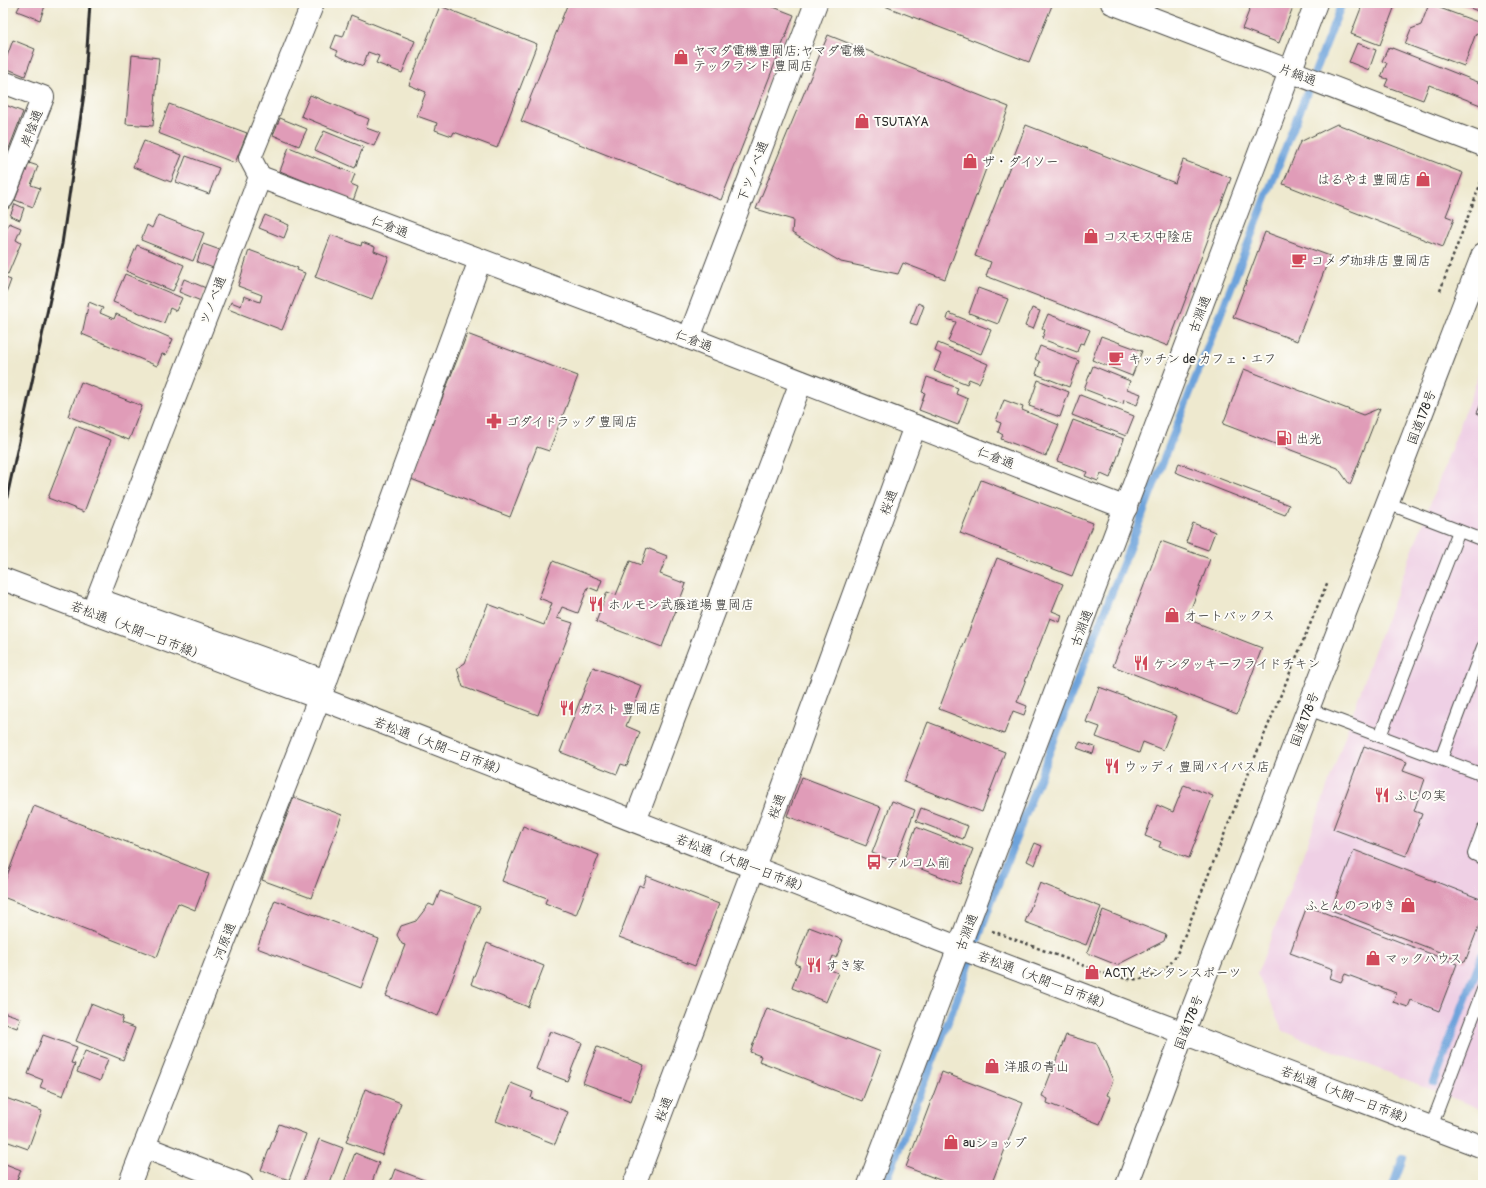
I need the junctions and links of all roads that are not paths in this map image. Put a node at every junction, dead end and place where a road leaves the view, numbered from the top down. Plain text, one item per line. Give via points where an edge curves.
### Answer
1 (313, 3) edge
2 (816, 3) edge
3 (1112, 3) edge
4 (1316, 3) edge
5 (1290, 71) junction
6 (3, 82) edge
7 (1483, 145) edge
8 (260, 177) junction
9 (3, 198) edge
10 (1483, 254) edge
11 (480, 260) junction
12 (689, 338) junction
13 (801, 382) junction
14 (915, 426) junction
15 (1387, 503) junction
16 (1126, 508) junction
17 (1459, 531) junction
18 (1483, 540) edge
19 (3, 579) edge
20 (1483, 647) edge
21 (322, 690) junction
22 (1308, 709) junction
23 (1380, 736) junction
24 (1441, 759) junction
25 (1483, 775) edge
26 (635, 821) junction
27 (1483, 829) edge
28 (1483, 858) edge
29 (754, 868) junction
30 (960, 948) junction
31 (1483, 990) edge
32 (1183, 1034) junction
33 (1431, 1127) junction
34 (144, 1147) junction
35 (1483, 1148) edge
36 (129, 1185) edge
37 (242, 1185) edge
38 (634, 1185) edge
39 (869, 1185) edge
40 (1127, 1185) edge

1 - 8 main road via 250,158
2 - 12 main road, 下ツノベ通
3 - 5 main road, 片鍋通
4 - 5 main road, 古淵通
5 - 7 main road, 片鍋通
5 - 16 main road, 古淵通
6 - 9 main road, 岸陰通 via 43,97
8 - 11 main road, 仁倉通
8 - 21 main road, ツノベ通 via 97,599
10 - 15 main road, 国道178号
11 - 12 main road, 仁倉通
11 - 21 main road, 河原通
12 - 13 main road, 仁倉通
13 - 14 main road, 仁倉通
13 - 26 main road
14 - 16 main road, 仁倉通
14 - 29 main road, 桜通
15 - 17 lane
15 - 22 main road, 国道178号
16 - 30 main road, 古淵通
17 - 18 lane
17 - 23 lane
19 - 21 main road, 若松通（大開一日市線）
20 - 24 lane
21 - 26 main road, 若松通（大開一日市線）
21 - 34 main road, 河原通
22 - 23 lane
22 - 32 main road, 国道178号
23 - 24 lane
24 - 25 lane
26 - 29 main road, 若松通（大開一日市線）
27 - 28 lane via 1474,854
29 - 30 main road, 若松通（大開一日市線）
29 - 38 main road, 桜通
30 - 32 main road, 若松通（大開一日市線）
30 - 39 main road, 古淵通
31 - 33 lane
32 - 33 main road, 若松通（大開一日市線）
32 - 40 main road, 国道178号
33 - 35 main road, 若松通（大開一日市線）
34 - 36 main road, 河原通
34 - 37 main road

